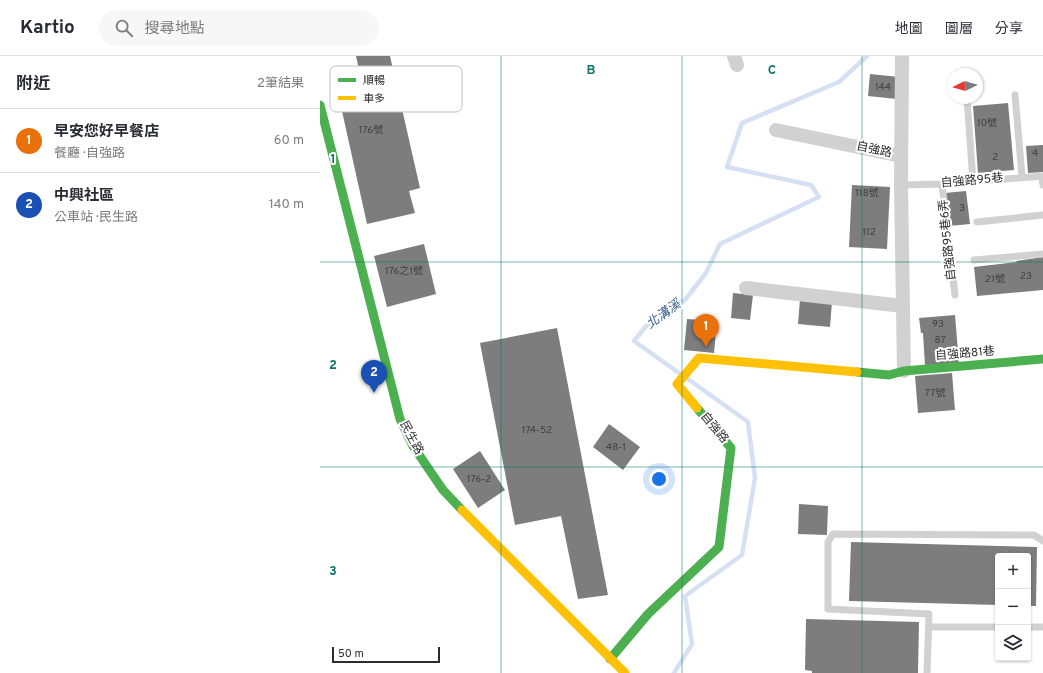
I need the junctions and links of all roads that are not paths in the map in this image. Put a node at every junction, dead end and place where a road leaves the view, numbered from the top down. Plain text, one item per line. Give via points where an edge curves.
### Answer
1 (902, 56) edge
2 (1015, 95) dead end
3 (968, 104) edge
4 (320, 105) edge
5 (776, 130) dead end
6 (324, 140) edge
7 (902, 156) junction
8 (1042, 176) edge
9 (1022, 177) junction
10 (972, 182) junction
11 (942, 184) junction
12 (901, 185) junction
13 (1043, 185) edge
14 (1043, 216) edge
15 (977, 222) dead end
16 (1043, 254) edge
17 (974, 260) dead end
18 (746, 288) dead end
19 (954, 295) dead end
20 (904, 306) junction
21 (1043, 359) edge
22 (904, 371) junction
23 (889, 375) joint
24 (1043, 541) edge
25 (929, 627) junction
26 (995, 627) edge
27 (1031, 627) edge
28 (1043, 627) edge
29 (610, 659) junction
30 (625, 673) edge
31 (927, 673) edge

1 - 7 street, 自強路
2 - 9 lane
3 - 10 lane
4 - 6 street, 民生路
5 - 7 street, 自強路
6 - 29 street, 民生路 via 400,419 413,446 443,490
7 - 12 street, 自強路
8 - 9 lane, 自強路95巷
8 - 13 lane
9 - 10 lane, 自強路95巷
10 - 11 lane, 自強路95巷
11 - 12 lane, 自強路95巷
11 - 19 lane, 自強路95巷6弄
12 - 20 street, 自強路
14 - 15 lane
16 - 17 lane
18 - 20 street
20 - 22 street, 自強路
21 - 22 street, 自強路81巷
22 - 23 street, 自強路81巷
23 - 29 street, 自強路 via 699,358 677,384 731,448 719,547 648,614
24 - 25 lane via 1034,535 833,534 828,542 828,609 930,614
25 - 26 lane
25 - 31 lane
27 - 28 lane
29 - 30 street, 民生路

